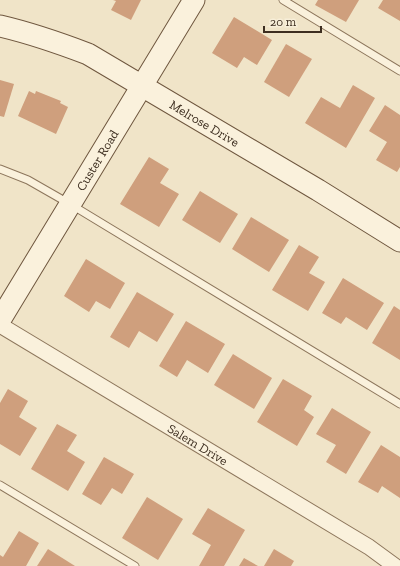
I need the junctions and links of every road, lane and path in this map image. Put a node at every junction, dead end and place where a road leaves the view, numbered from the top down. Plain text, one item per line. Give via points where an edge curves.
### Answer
1 (194, 0) edge
2 (283, 0) edge
3 (0, 26) edge
4 (400, 71) edge
5 (141, 86) junction
6 (0, 170) edge
7 (70, 204) junction
8 (400, 241) edge
9 (0, 320) edge
10 (0, 325) edge
11 (400, 404) edge
12 (0, 485) edge
13 (136, 566) edge
14 (395, 566) edge

1 - 5 street, Custer Road
2 - 4 lane
3 - 5 street, Melrose Drive via 55,41 88,54
5 - 7 street, Custer Road
5 - 8 street, Melrose Drive
6 - 7 lane via 28,180
7 - 9 street, Custer Road
7 - 11 lane
10 - 14 street, Salem Drive via 362,543
12 - 13 lane

